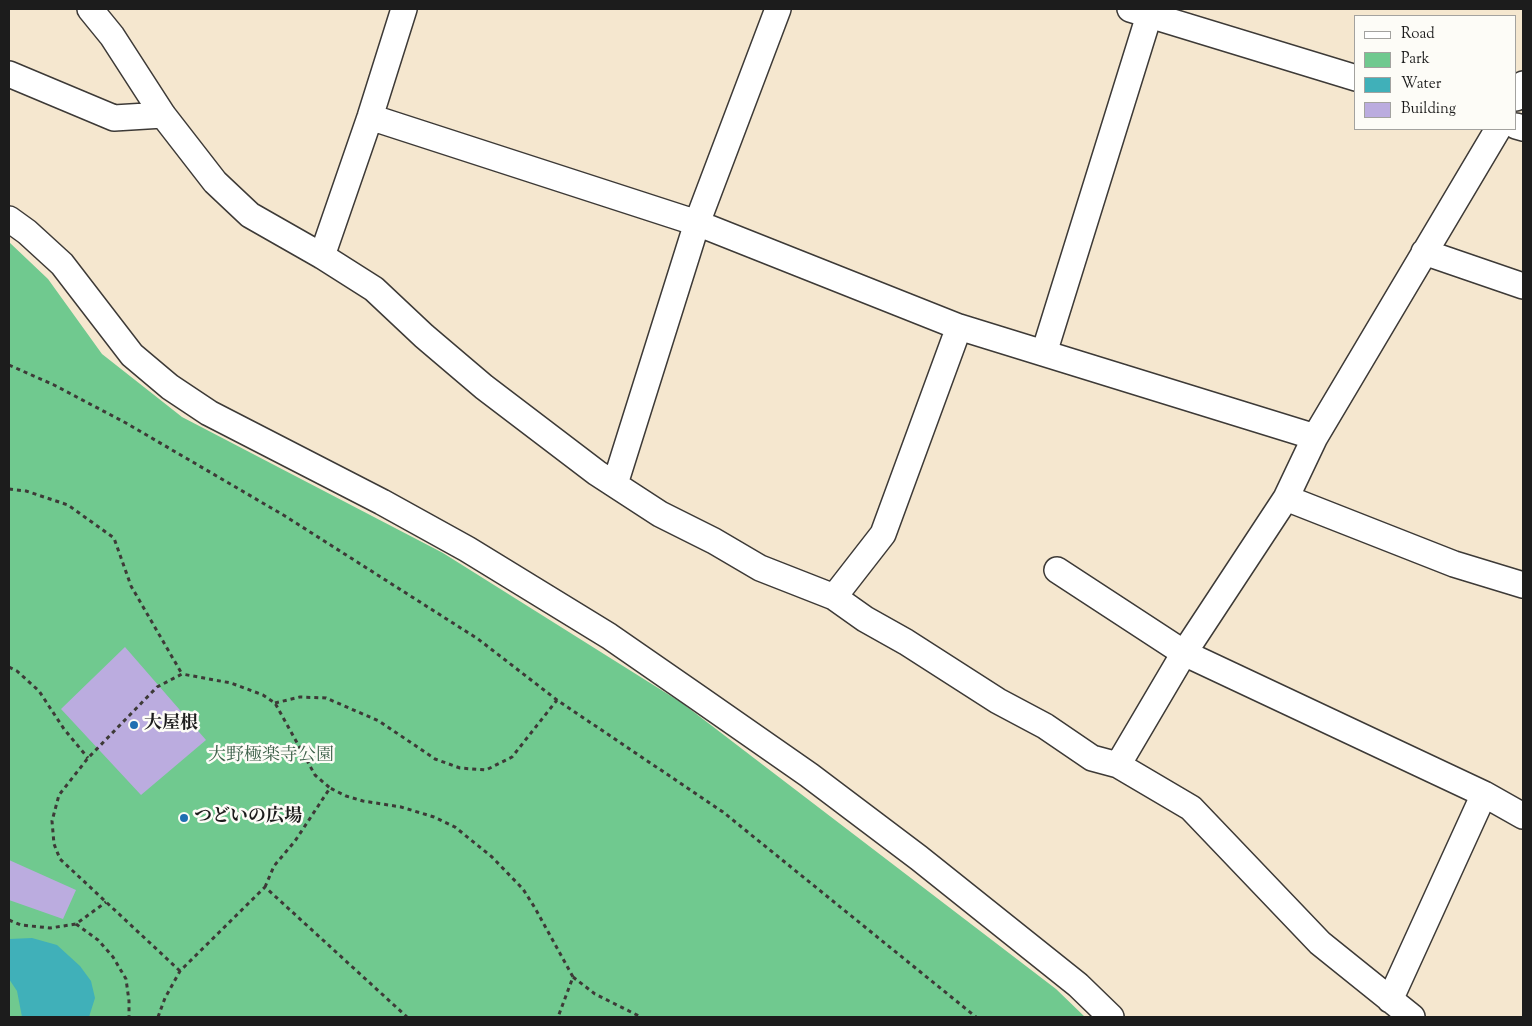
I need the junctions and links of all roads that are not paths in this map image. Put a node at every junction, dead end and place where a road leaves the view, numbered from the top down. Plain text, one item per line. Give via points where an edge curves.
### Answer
1 (90, 9) edge
2 (404, 9) edge
3 (778, 9) edge
4 (1143, 11) edge
5 (110, 19) edge
6 (9, 74) edge
7 (1354, 77) edge
8 (1523, 84) edge
9 (1517, 96) edge
10 (163, 115) junction
11 (370, 117) junction
12 (1497, 130) edge
13 (9, 220) edge
14 (697, 223) junction
15 (1424, 252) junction
16 (322, 256) junction
17 (1523, 286) edge
18 (959, 327) junction
19 (1044, 353) junction
20 (1315, 437) junction
21 (615, 484) junction
22 (1286, 498) junction
23 (1056, 570) dead end
24 (1523, 585) edge
25 (834, 598) junction
26 (1184, 653) junction
27 (1118, 764) junction
28 (1484, 794) junction
29 (1523, 816) edge
30 (1390, 1000) junction
31 (1111, 1017) edge
32 (1412, 1017) edge

1 - 5 street
2 - 11 street
3 - 14 street
4 - 7 street
4 - 19 street
5 - 10 street
6 - 10 street via 114,118
8 - 9 street
10 - 16 street via 215,182 250,214
11 - 14 street
11 - 16 street
12 - 15 street
13 - 31 street via 62,264 132,355 170,387 209,413 467,549 609,636 809,775 919,858 1070,979
14 - 18 street
14 - 21 street
15 - 17 street
15 - 20 street
16 - 21 street via 374,289 484,387
18 - 19 street
18 - 25 street via 883,534
19 - 20 street
20 - 22 street
21 - 25 street via 660,514 760,568
22 - 24 street via 1454,564
22 - 26 street
23 - 26 street
25 - 27 street via 1092,758
26 - 27 street
26 - 28 street
27 - 30 street via 1191,808 1320,943
28 - 29 street
28 - 30 street
30 - 32 street

